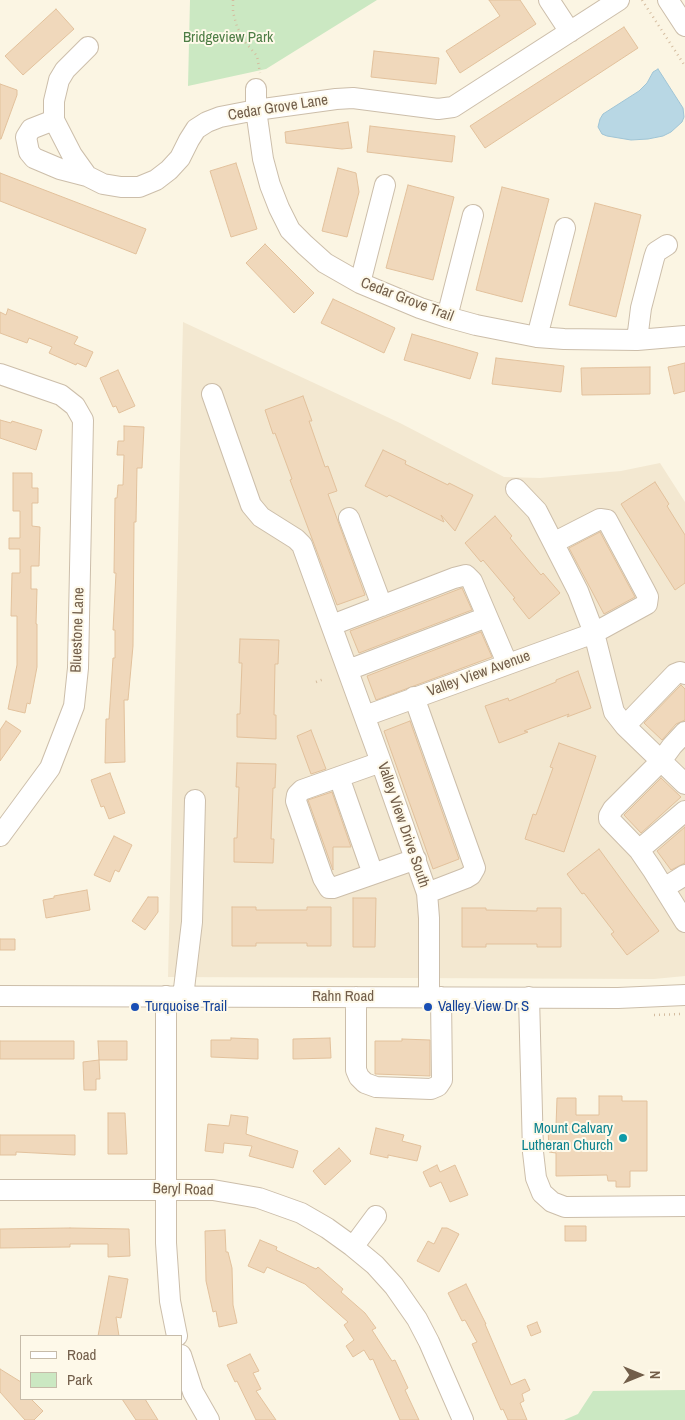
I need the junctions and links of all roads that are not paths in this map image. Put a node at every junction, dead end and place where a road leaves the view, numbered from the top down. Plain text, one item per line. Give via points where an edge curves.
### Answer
1 (549, 0) edge
2 (619, 0) edge
3 (668, 0) edge
4 (685, 26) edge
5 (570, 32) junction
6 (88, 47) dead end
7 (256, 89) road end
8 (256, 110) junction
9 (54, 120) junction
10 (87, 176) junction
11 (384, 185) dead end
12 (473, 214) dead end
13 (564, 228) dead end
14 (667, 246) dead end
15 (360, 283) junction
16 (448, 317) junction
17 (685, 336) edge
18 (538, 337) junction
19 (637, 340) junction
20 (0, 374) edge
21 (212, 394) dead end
22 (516, 489) dead end
23 (349, 518) dead end
24 (554, 542) junction
25 (382, 606) junction
26 (487, 617) junction
27 (332, 625) junction
28 (594, 633) junction
29 (507, 664) junction
30 (348, 670) junction
31 (685, 674) edge
32 (414, 697) junction
33 (365, 716) junction
34 (625, 726) junction
35 (685, 732) edge
36 (661, 761) junction
37 (382, 762) junction
38 (339, 777) junction
39 (685, 784) edge
40 (195, 800) dead end
41 (685, 811) edge
42 (0, 836) edge
43 (639, 850) junction
44 (416, 858) junction
45 (373, 874) junction
46 (685, 875) edge
47 (664, 888) junction
48 (427, 893) junction
49 (685, 922) edge
50 (685, 994) edge
51 (0, 996) edge
52 (174, 997) junction
53 (356, 997) junction
54 (435, 997) junction
55 (529, 998) junction
56 (166, 1189) junction
57 (0, 1190) edge
58 (685, 1206) edge
59 (376, 1216) dead end
60 (353, 1247) junction
61 (177, 1335) edge
62 (182, 1358) edge
63 (209, 1420) edge
64 (464, 1420) edge

1 - 5 street
2 - 5 street, Cedar Grove Lane
3 - 4 street
5 - 8 street, Cedar Grove Lane via 453,107 353,98
6 - 9 street via 59,80
7 - 8 street, Cedar Grove Trail
8 - 10 street, Cedar Grove Lane via 220,118 202,126 169,170 140,187 103,184
8 - 15 street, Cedar Grove Trail via 270,185 290,230 325,262
9 - 10 street
9 - 10 street, Cedar Grove Lane via 31,129 26,137 29,152 34,158 60,169
11 - 15 street
12 - 16 street
13 - 18 street
14 - 19 street via 656,252 654,258 641,308
15 - 16 street, Cedar Grove Trail
16 - 18 street, Cedar Grove Trail
17 - 19 street, Cedar Grove Trail
18 - 19 street, Cedar Grove Trail
20 - 42 street, Bluestone Lane via 61,395 75,406 83,420 78,668 74,706 50,768
21 - 27 street, Valley View Drive South via 251,505 261,517 302,546
22 - 24 street via 537,511
23 - 25 street
24 - 28 street
24 - 28 street, Valley View Avenue via 604,518 646,591 647,604
25 - 26 street via 466,575 472,581
25 - 27 street
26 - 29 street
26 - 30 street
27 - 30 street, Valley View Drive South
28 - 29 street, Valley View Avenue
28 - 34 street via 611,705
29 - 32 street, Valley View Avenue
30 - 33 street, Valley View Drive South
31 - 34 street via 675,674
32 - 33 street, Valley View Avenue
32 - 48 street via 476,868 466,878
33 - 37 street, Valley View Drive South
34 - 36 street
35 - 36 street
36 - 39 street
36 - 43 street via 609,816
37 - 38 street
37 - 44 street, Valley View Drive South
38 - 45 street
38 - 45 street via 302,790 296,798 322,878 330,889
40 - 52 street via 192,922
41 - 43 street
43 - 47 street
44 - 45 street
44 - 48 street, Valley View Drive South
46 - 47 street
47 - 49 street
48 - 54 street, Valley View Drive South
50 - 55 street, Rahn Road via 633,998
51 - 52 street, Rahn Road
52 - 53 street, Rahn Road
52 - 56 street
53 - 54 street, Rahn Road
53 - 54 street, Valley View Drive South via 356,1070 359,1077 376,1087 431,1089 442,1080
54 - 55 street, Rahn Road
55 - 58 street via 533,1152 536,1178 547,1198 557,1205 572,1208
56 - 57 street, Beryl Road
56 - 60 street, Beryl Road via 213,1190 259,1198 308,1217
56 - 61 street via 168,1284
59 - 60 street
60 - 64 street, Beryl Road via 385,1275 410,1307
62 - 63 street via 193,1392

